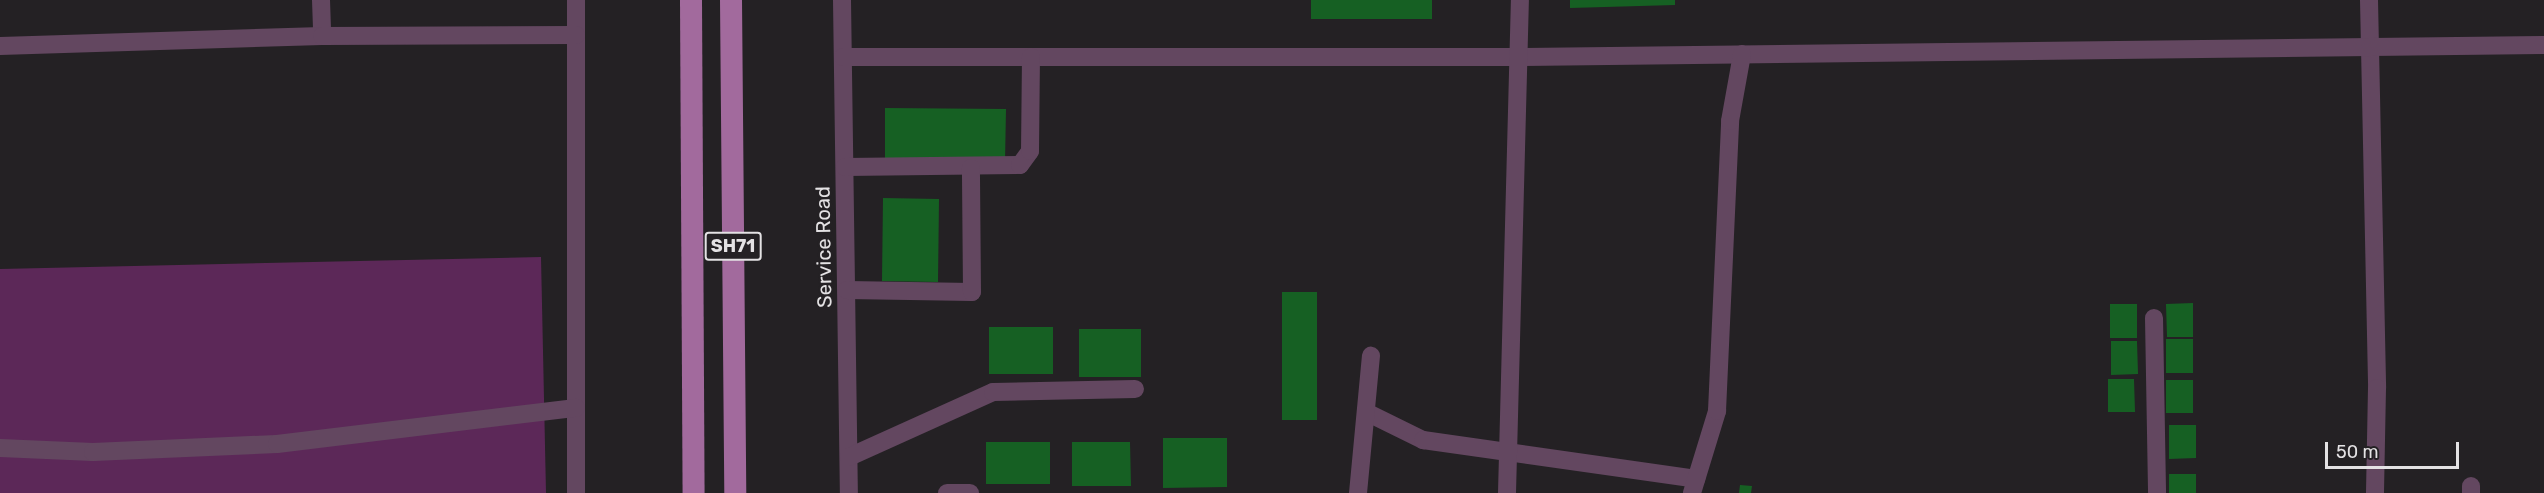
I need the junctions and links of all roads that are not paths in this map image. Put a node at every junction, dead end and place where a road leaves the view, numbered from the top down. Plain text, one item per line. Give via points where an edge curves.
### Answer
1 (321, 0) edge
2 (576, 0) edge
3 (691, 0) edge
4 (731, 0) edge
5 (842, 0) edge
6 (1520, 0) edge
7 (2369, 0) edge
8 (576, 35) junction
9 (322, 36) junction
10 (2544, 45) edge
11 (0, 46) edge
12 (2370, 47) junction
13 (1742, 54) junction
14 (843, 57) junction
15 (1031, 57) junction
16 (1520, 57) junction
17 (845, 167) junction
18 (970, 168) junction
19 (847, 290) junction
20 (2154, 318) dead end
21 (1371, 356) dead end
22 (1135, 389) dead end
23 (576, 408) junction
24 (1366, 412) junction
25 (0, 448) edge
26 (1508, 450) junction
27 (849, 457) junction
28 (1694, 486) edge
29 (576, 493) edge
30 (694, 493) edge
31 (735, 493) edge
32 (849, 493) edge
33 (947, 493) edge
34 (970, 493) edge
35 (1358, 493) edge
36 (1507, 493) edge
37 (2157, 493) edge
38 (2375, 493) edge

1 - 9 street
2 - 8 street
3 - 30 main road, SH71
4 - 31 main road, SH71
5 - 14 street, Service Road
6 - 16 street
7 - 12 street
8 - 9 street
8 - 23 street
9 - 11 street
10 - 12 street
12 - 13 street
12 - 38 street via 2377,387
13 - 16 street
13 - 28 street via 1730,121 1718,411
14 - 15 street
14 - 17 street, Service Road
15 - 16 street
15 - 18 street via 1030,152 1012,168
16 - 26 street
17 - 18 street
17 - 19 street, Service Road
18 - 19 street via 972,292
19 - 27 street, Service Road
20 - 37 street
21 - 24 street
22 - 27 street via 993,392
23 - 25 street via 277,444 93,452
23 - 29 street
24 - 26 street via 1423,440
24 - 35 street
26 - 28 street
26 - 36 street
27 - 32 street, Service Road
33 - 34 street

